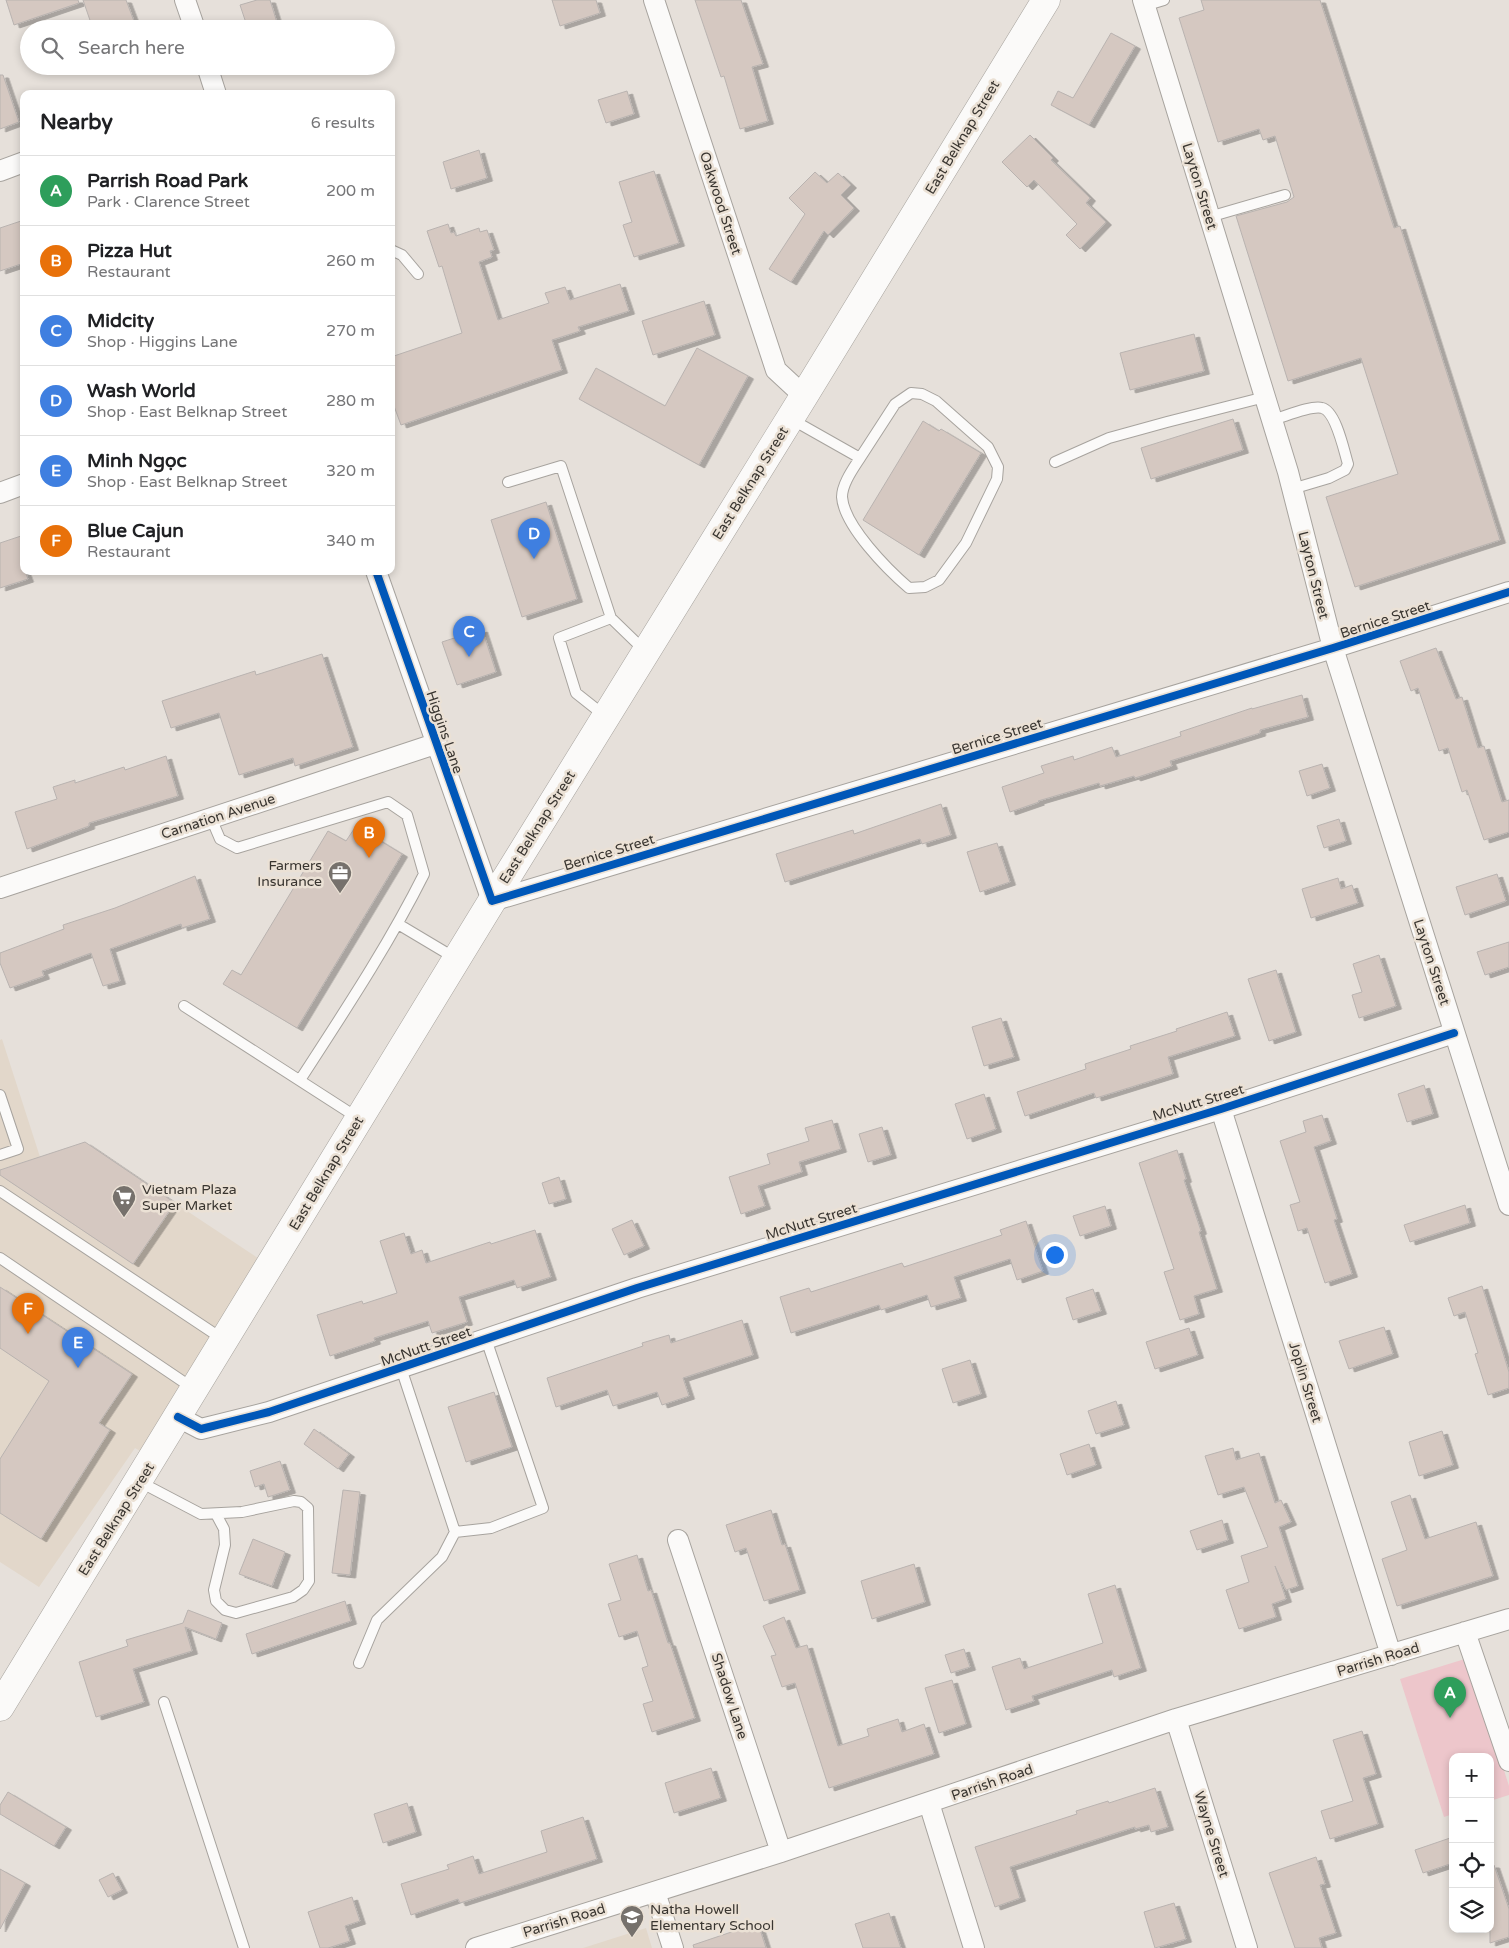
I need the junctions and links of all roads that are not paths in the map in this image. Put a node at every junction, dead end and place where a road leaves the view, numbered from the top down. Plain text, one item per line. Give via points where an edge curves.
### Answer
1 (185, 0) edge
2 (654, 0) edge
3 (1046, 0) edge
4 (1164, 0) edge
5 (1144, 3) edge
6 (191, 20) edge
7 (210, 75) edge
8 (215, 90) edge
9 (20, 164) edge
10 (0, 171) edge
11 (1285, 195) dead end
12 (1209, 217) junction
13 (395, 252) edge
14 (418, 274) dead end
15 (1265, 398) junction
16 (797, 408) junction
17 (1272, 420) junction
18 (860, 458) junction
19 (1055, 462) dead end
20 (508, 482) dead end
21 (20, 486) edge
22 (1292, 489) junction
23 (0, 493) edge
24 (377, 575) edge
25 (1509, 592) edge
26 (611, 618) junction
27 (1333, 648) junction
28 (645, 652) junction
29 (605, 716) junction
30 (435, 744) junction
31 (211, 818) junction
32 (0, 888) edge
33 (492, 900) junction
34 (398, 924) junction
35 (456, 959) junction
36 (184, 1006) dead end
37 (1454, 1033) junction
38 (300, 1080) junction
39 (0, 1095) edge
40 (1220, 1109) junction
41 (359, 1118) junction
42 (0, 1155) edge
43 (0, 1191) edge
44 (1509, 1205) edge
45 (0, 1258) edge
46 (486, 1338) junction
47 (225, 1340) junction
48 (401, 1368) junction
49 (195, 1390) junction
50 (178, 1417) junction
51 (139, 1481) junction
52 (216, 1514) junction
53 (456, 1532) junction
54 (678, 1540) dead end
55 (1509, 1619) edge
56 (1465, 1632) junction
57 (1391, 1655) junction
58 (359, 1663) dead end
59 (164, 1702) dead end
60 (0, 1707) edge
61 (1176, 1720) junction
62 (1509, 1761) edge
63 (930, 1803) junction
64 (781, 1852) junction
65 (655, 1892) junction
66 (244, 1948) edge
67 (476, 1948) edge
68 (674, 1948) edge
69 (974, 1948) edge
70 (1247, 1948) edge

1 - 6 street
2 - 16 street, Oakwood Street via 776,370
3 - 16 main road, East Belknap Street
4 - 5 lane
5 - 12 street, Layton Street
7 - 8 street
9 - 10 street
11 - 12 lane
12 - 15 street, Layton Street
13 - 14 lane via 402,255
15 - 17 street, Layton Street
15 - 19 lane via 1109,438
16 - 18 lane
16 - 28 main road, East Belknap Street
17 - 22 street, Layton Street
17 - 22 lane via 1313,408 1327,410 1333,417 1348,464 1338,475
18 - 18 lane via 895,404 911,394 922,394 936,401 988,447 998,467 997,479 966,543 939,580 910,588 888,570 856,529 845,510 842,495
20 - 26 lane via 562,466
21 - 23 street
22 - 27 street, Layton Street
24 - 30 street, Higgins Lane
25 - 27 street, Bernice Street
26 - 28 lane
26 - 29 lane via 559,638 576,693
27 - 33 street, Bernice Street
27 - 37 street, Layton Street
28 - 29 main road, East Belknap Street
29 - 33 main road, East Belknap Street
30 - 31 street, Carnation Avenue
30 - 33 street, Higgins Lane
31 - 32 street, Carnation Avenue
31 - 34 lane via 220,839 237,848 388,802 407,815 424,874
33 - 35 main road, East Belknap Street
34 - 35 lane
34 - 38 lane
35 - 41 main road, East Belknap Street
36 - 38 lane
37 - 40 street, McNutt Street
37 - 44 street, Layton Street
38 - 41 lane
39 - 42 lane via 18,1149
40 - 46 street, McNutt Street via 637,1288
40 - 57 street, Joplin Street
41 - 47 main road, East Belknap Street
43 - 47 lane
45 - 49 lane
46 - 48 street, McNutt Street
46 - 53 lane via 543,1508 491,1528
47 - 49 main road, East Belknap Street
48 - 50 street, McNutt Street via 269,1412 201,1428
48 - 53 lane
49 - 50 main road, East Belknap Street
50 - 51 main road, East Belknap Street
51 - 52 lane via 202,1514
51 - 60 main road, East Belknap Street
52 - 52 lane via 294,1501 308,1508 309,1581 303,1590 293,1597 236,1613 225,1610 216,1601 214,1590 225,1545 224,1529
53 - 58 lane via 442,1557 377,1620
54 - 64 street, Shadow Lane
55 - 56 street, Parrish Road
56 - 57 street, Parrish Road
56 - 62 street
57 - 61 street, Parrish Road
59 - 66 lane
61 - 63 street, Parrish Road
61 - 70 street, Wayne Street
63 - 64 street, Parrish Road
63 - 69 street
64 - 65 street, Parrish Road
65 - 67 street, Parrish Road
65 - 68 street

